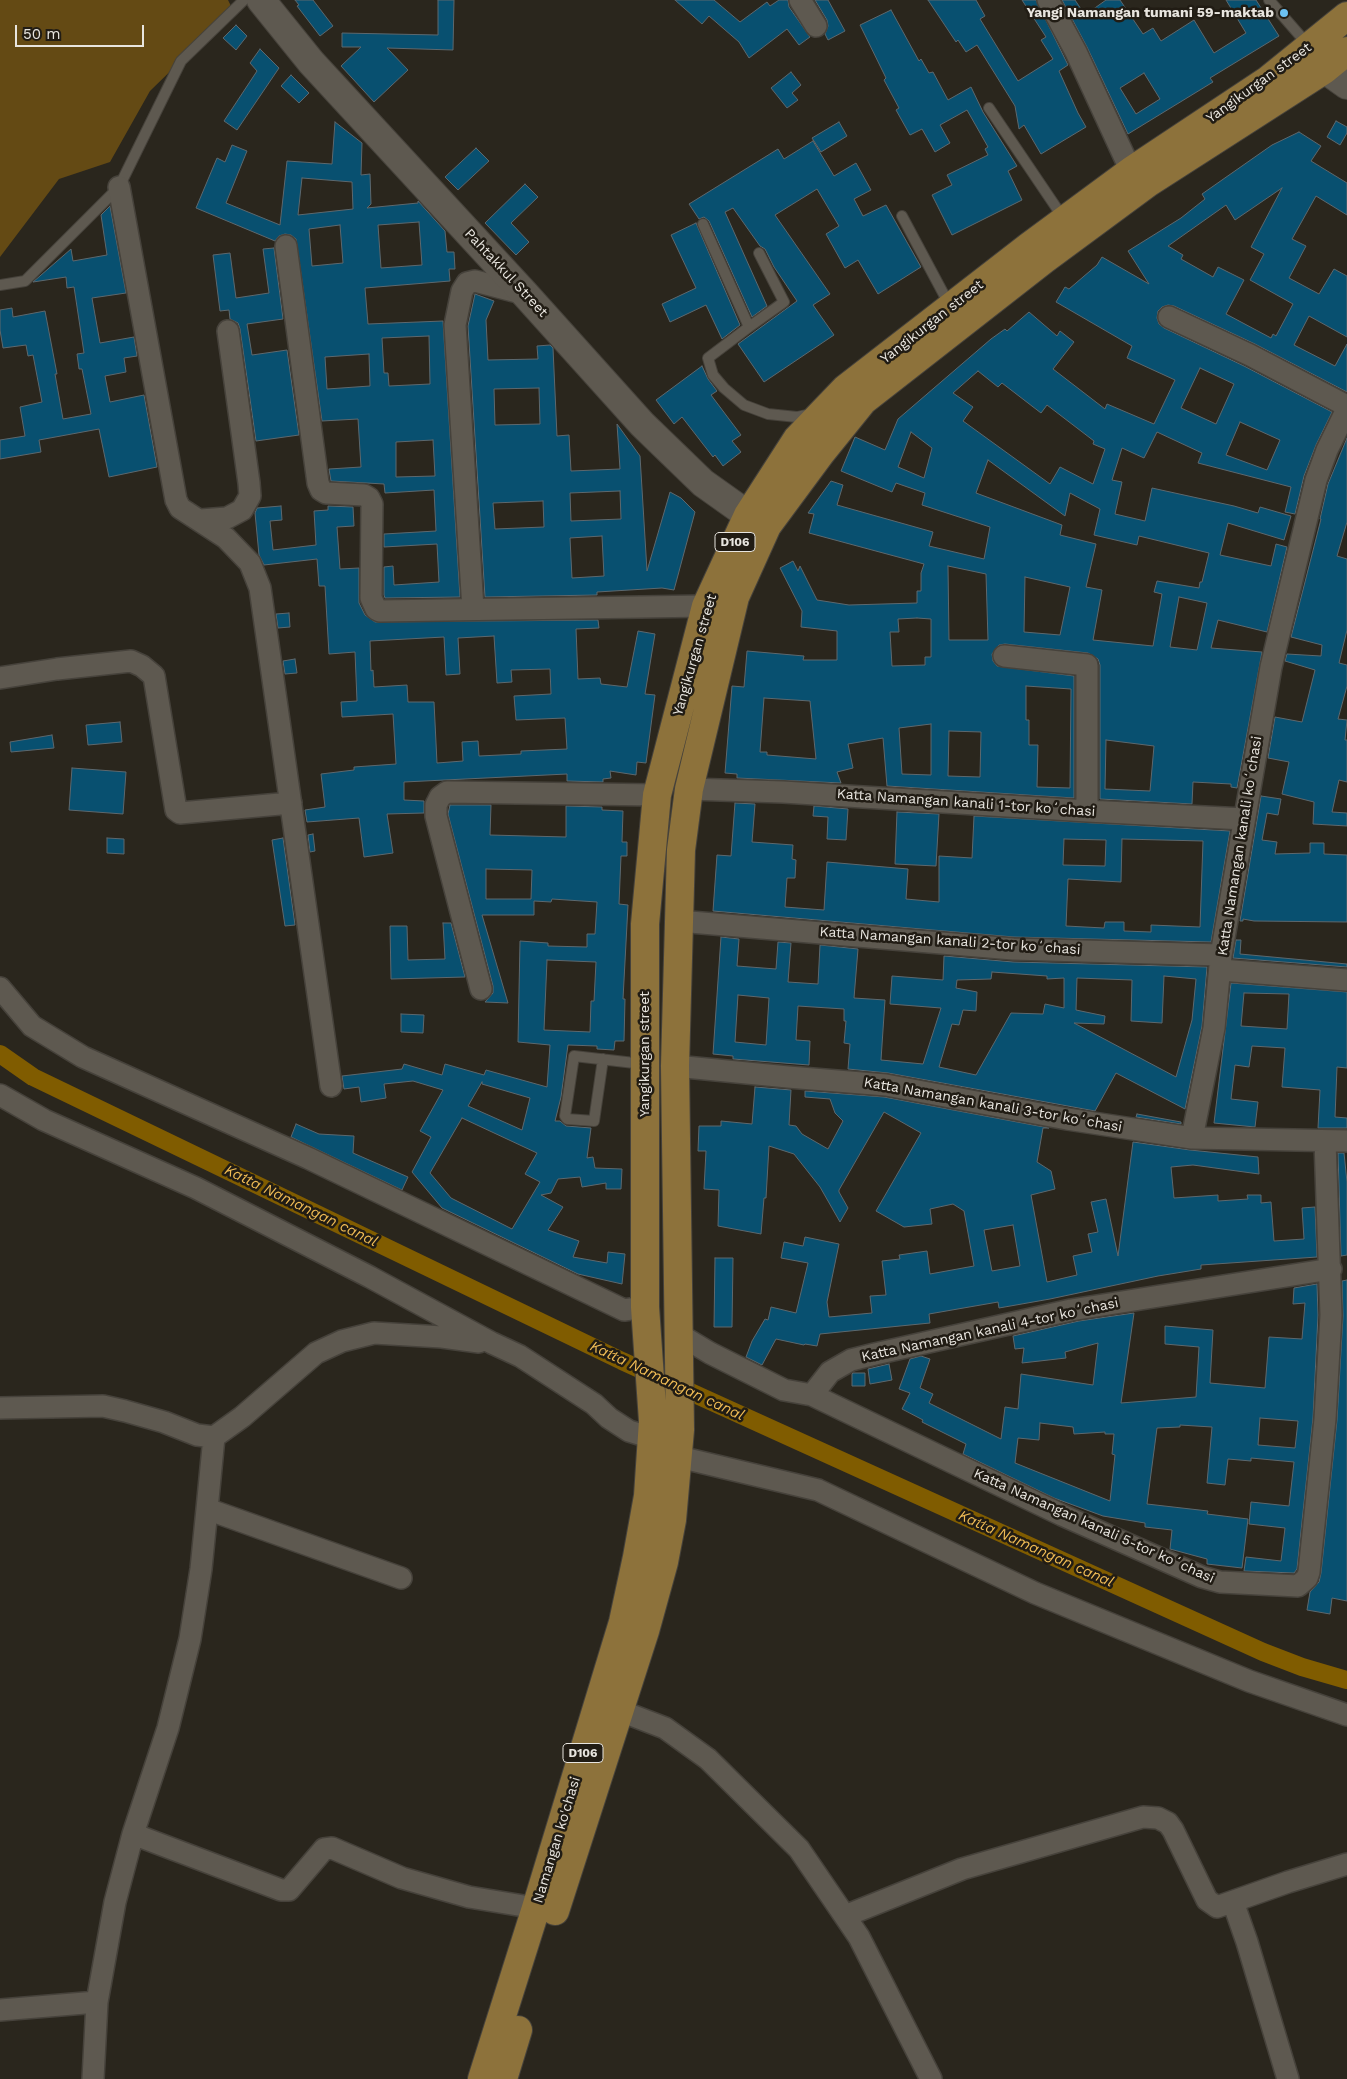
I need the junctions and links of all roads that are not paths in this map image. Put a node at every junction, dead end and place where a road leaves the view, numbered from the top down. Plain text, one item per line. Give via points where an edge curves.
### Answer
1 (244, 0) edge
2 (261, 0) edge
3 (800, 0) edge
4 (1048, 0) edge
5 (1269, 0) edge
6 (1347, 16) edge
7 (816, 26) dead end
8 (1306, 50) junction
9 (1347, 50) edge
10 (1324, 70) junction
11 (1347, 85) edge
12 (989, 108) dead end
13 (1131, 171) junction
14 (120, 187) junction
15 (902, 216) dead end
16 (1065, 220) junction
17 (704, 224) dead end
18 (286, 246) dead end
19 (759, 253) dead end
20 (0, 285) edge
21 (525, 294) junction
22 (951, 307) junction
23 (1169, 317) dead end
24 (748, 327) junction
25 (228, 331) dead end
26 (1347, 408) edge
27 (822, 412) junction
28 (201, 520) junction
29 (757, 521) junction
30 (706, 606) junction
31 (473, 609) junction
32 (1004, 656) dead end
33 (0, 678) edge
34 (689, 789) junction
35 (657, 795) junction
36 (291, 803) junction
37 (1087, 811) junction
38 (1244, 819) junction
39 (678, 921) junction
40 (1221, 962) junction
41 (1347, 980) edge
42 (0, 988) edge
43 (481, 989) dead end
44 (603, 1059) junction
45 (645, 1064) junction
46 (675, 1066) junction
47 (331, 1086) dead end
48 (0, 1095) edge
49 (1192, 1138) junction
50 (1325, 1141) junction
51 (1347, 1141) edge
52 (1331, 1269) junction
53 (645, 1307) junction
54 (492, 1343) junction
55 (680, 1345) junction
56 (812, 1395) junction
57 (0, 1408) edge
58 (653, 1430) junction
59 (214, 1437) junction
60 (679, 1443) junction
61 (207, 1509) junction
62 (401, 1578) dead end
63 (609, 1707) junction
64 (1347, 1715) edge
65 (133, 1834) junction
66 (1347, 1864) edge
67 (1233, 1902) junction
68 (536, 1908) junction
69 (845, 1916) junction
70 (97, 2002) junction
71 (0, 2010) edge
72 (93, 2079) edge
73 (482, 2079) edge
74 (503, 2079) edge
75 (931, 2079) edge
76 (1288, 2079) edge

1 - 14 lane via 182,61
2 - 21 street, Pahtakkul Street via 311,62
3 - 7 street
4 - 13 street via 1080,60
5 - 8 lane
6 - 8 main road, Yangikurgan street / D106
8 - 10 street
8 - 13 main road, Yangikurgan street / D106 via 1268,80
9 - 10 main road, Yangikurgan street / D106
10 - 11 street
10 - 29 main road, Yangikurgan street / D106 via 1148,183 863,401 821,453
12 - 16 lane
13 - 16 main road, Yangikurgan street / D106
14 - 20 lane via 25,281
14 - 28 street via 176,500 180,508
15 - 22 lane
16 - 22 main road, Yangikurgan street / D106
17 - 24 lane
18 - 31 street via 318,483 326,493 364,495 372,504 371,598 374,605 380,611
19 - 24 lane via 784,302
21 - 29 street, Pahtakkul Street via 642,424 703,483
21 - 31 street via 475,281 467,283 454,325
22 - 27 main road, Yangikurgan street / D106 via 846,388
23 - 26 street via 1250,355
24 - 27 lane via 708,358 713,375 724,388 744,405 768,414 797,417
25 - 28 street via 250,496 242,510 227,518
26 - 38 street, Katta Namangan kanali koʻchasi via 1316,480 1271,666
27 - 29 main road, Yangikurgan street / D106 via 797,440
28 - 36 street via 226,538 250,563 260,588
29 - 30 main road, Yangikurgan street / D106
29 - 34 main road, Yangikurgan street / D106 via 735,597
30 - 31 street
30 - 35 main road, Yangikurgan street / D106
32 - 37 street via 1087,665
33 - 36 street via 131,661 154,676 176,810 180,813
34 - 37 street, Katta Namangan kanali 1-tor koʻchasi
34 - 39 main road, Yangikurgan street / D106 via 681,850
35 - 43 street via 447,792 440,797 436,816
35 - 45 main road, Yangikurgan street / D106 via 646,924
36 - 47 street
37 - 38 street, Katta Namangan kanali 1-tor koʻchasi
38 - 40 street, Katta Namangan kanali koʻchasi
39 - 40 street, Katta Namangan kanali 2-tor koʻchasi via 1013,949
39 - 46 main road, Yangikurgan street / D106
40 - 41 street, Katta Namangan kanali 2-tor koʻchasi
40 - 49 street, Katta Namangan kanali koʻchasi via 1214,1028
42 - 53 street via 32,1026 83,1057 308,1158 624,1310
44 - 44 lane via 574,1056 567,1119 594,1121
44 - 45 lane
45 - 53 main road, Yangikurgan street / D106
46 - 49 street, Katta Namangan kanali 3-tor koʻchasi via 886,1084 1067,1119
46 - 55 main road, Yangikurgan street / D106
48 - 54 street via 44,1120 196,1188
49 - 50 street
50 - 51 street
50 - 52 street, Katta Namangan kanali 5-tor koʻchasi
52 - 56 street, Katta Namangan kanali 4-tor koʻchasi via 1071,1310 875,1354 851,1360 830,1372
52 - 56 street, Katta Namangan kanali 5-tor koʻchasi via 1325,1419 1310,1572 1298,1586 1220,1582 1202,1577 1062,1515
53 - 58 main road, Yangikurgan street / D106
54 - 58 street via 554,1377 629,1431
54 - 59 street via 374,1333 342,1341 316,1353
55 - 56 street, Katta Namangan kanali 5-tor koʻchasi via 710,1353 784,1390
55 - 60 main road, D106
57 - 59 street via 103,1406
58 - 63 main road, Namangan ko'chasi / D106 via 648,1496 622,1622
59 - 61 street
60 - 63 main road, Namangan ko'chasi / D106 via 672,1520 664,1562
60 - 64 street via 818,1490 1035,1593 1249,1680
61 - 62 street
61 - 65 street via 190,1639 168,1728
63 - 68 main road, Namangan ko'chasi / D106
63 - 69 street via 665,1728 708,1759 799,1849
63 - 74 main road, Namangan ko'chasi / D106 via 554,1914
65 - 68 street via 281,1890 289,1890 324,1849 332,1848 402,1878 469,1897
65 - 70 street via 115,1902
66 - 67 street
67 - 69 street via 1217,1907 1211,1904 1168,1823 1158,1818 1143,1817 962,1869
67 - 76 street
68 - 73 main road, Namangan ko'chasi / D106
69 - 75 street via 859,1936
70 - 71 street
70 - 72 street

